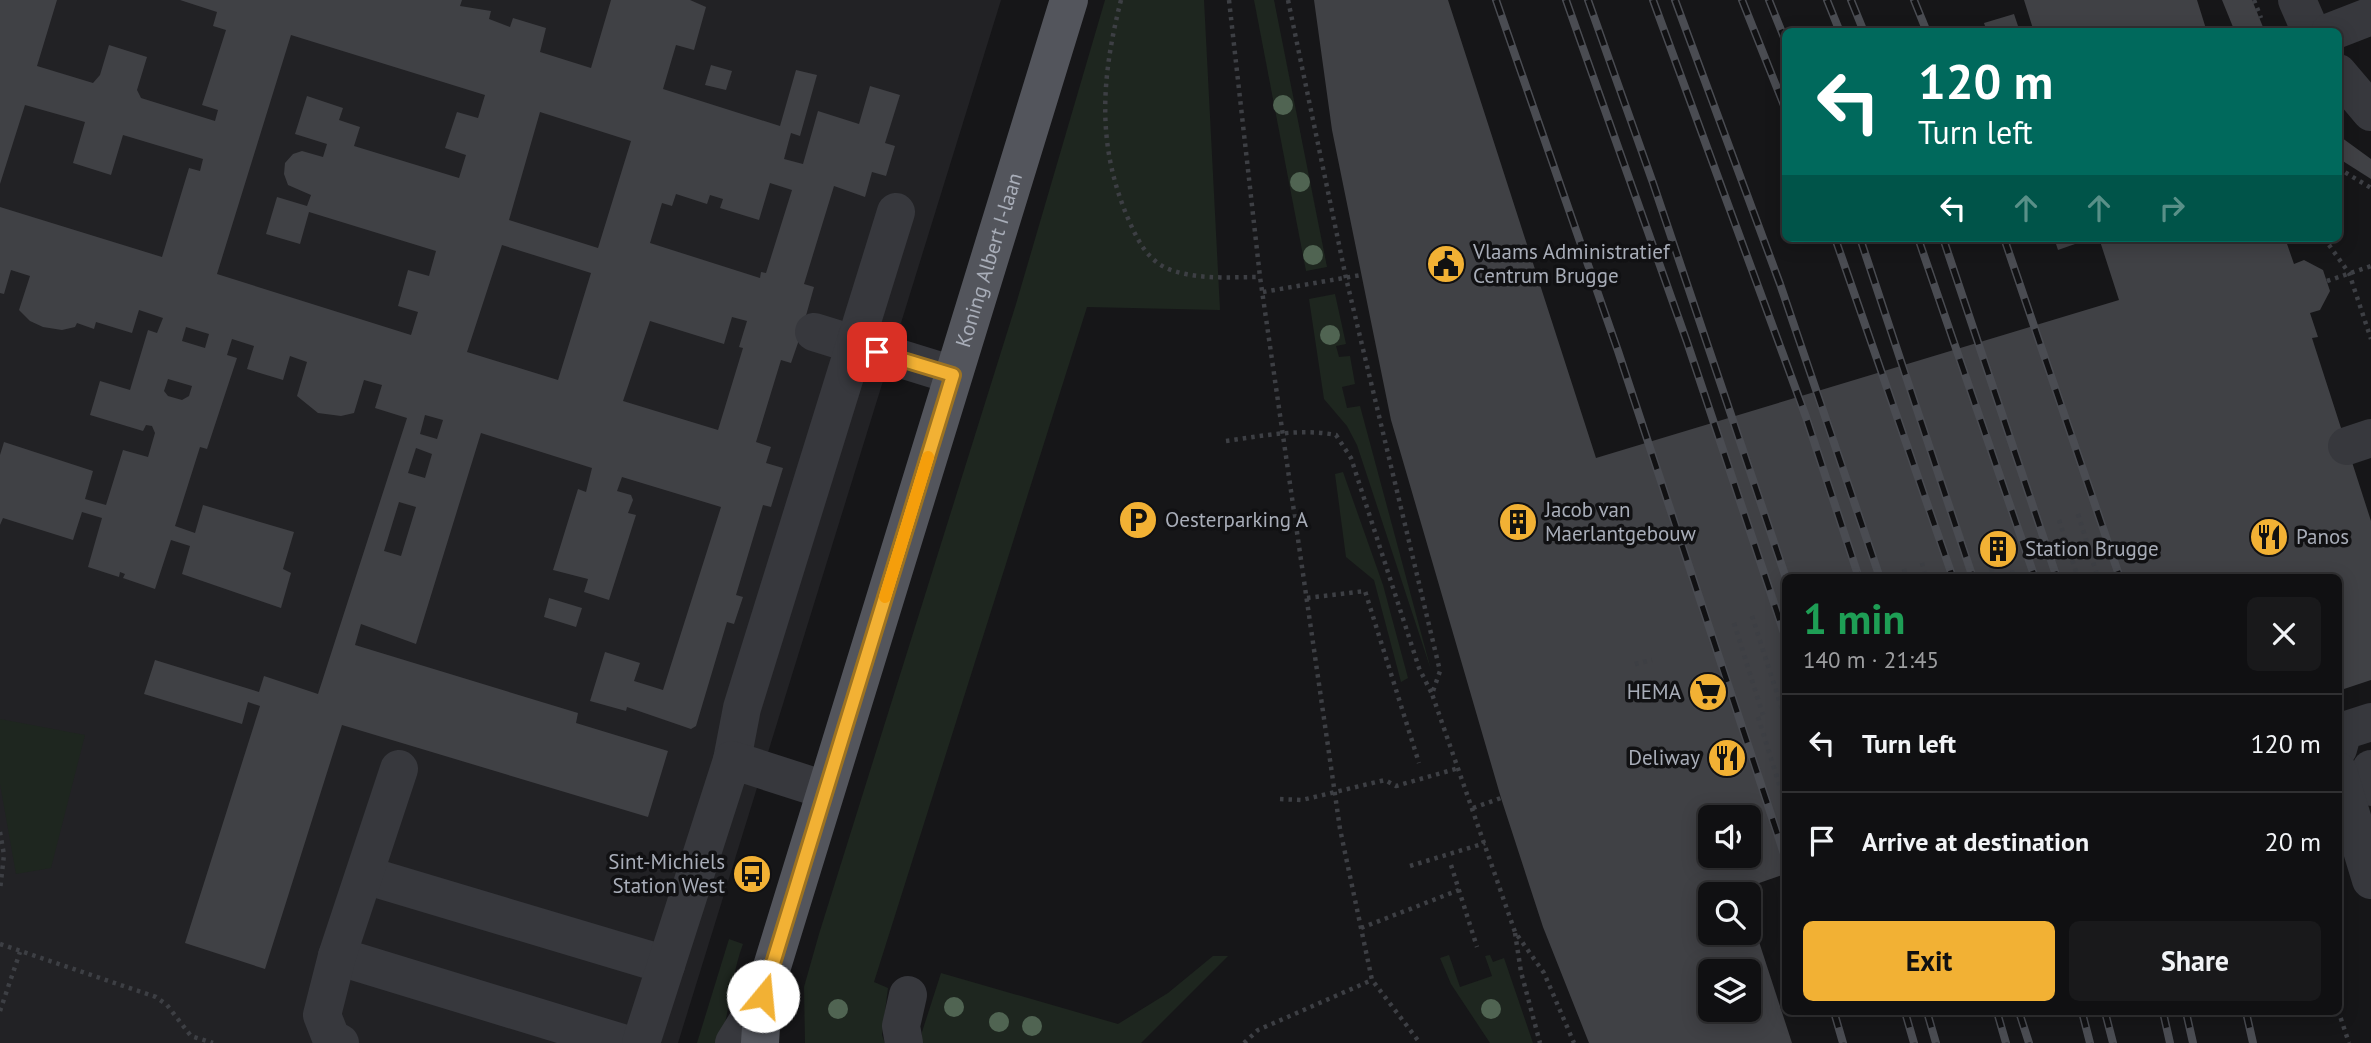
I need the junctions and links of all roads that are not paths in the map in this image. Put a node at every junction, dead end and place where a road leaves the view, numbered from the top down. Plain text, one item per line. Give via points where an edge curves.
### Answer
1 (1069, 0) edge
2 (2297, 0) edge
3 (2371, 16) edge
4 (2309, 28) edge
5 (2340, 28) edge
6 (2351, 76) edge
7 (2371, 112) edge
8 (896, 212) dead end
9 (814, 332) dead end
10 (855, 345) junction
11 (953, 375) junction
12 (732, 760) junction
13 (399, 769) dead end
14 (2371, 769) edge
15 (2342, 784) edge
16 (2371, 787) edge
17 (825, 790) junction
18 (365, 875) junction
19 (2371, 880) edge
20 (337, 956) junction
21 (666, 965) junction
22 (908, 995) dead end
23 (763, 996) junction
24 (340, 1043) edge
25 (622, 1043) edge
26 (641, 1043) edge
27 (733, 1043) edge
28 (760, 1043) edge
29 (904, 1043) edge

1 - 11 main road, Koning Albert I-laan
2 - 4 street
3 - 5 street
6 - 7 street
8 - 10 street
9 - 10 street
10 - 11 street
10 - 12 street via 741,708
11 - 17 main road, Koning Albert I-laan
12 - 17 street
12 - 21 street
13 - 18 street
14 - 16 street
15 - 19 street
17 - 23 main road, Koning Albert I-laan
18 - 20 street
18 - 21 street
20 - 24 street via 322,1015 331,1038
20 - 25 street
21 - 26 street
22 - 29 street via 901,1026
23 - 27 street
23 - 28 main road, Koning Albert I-laan

